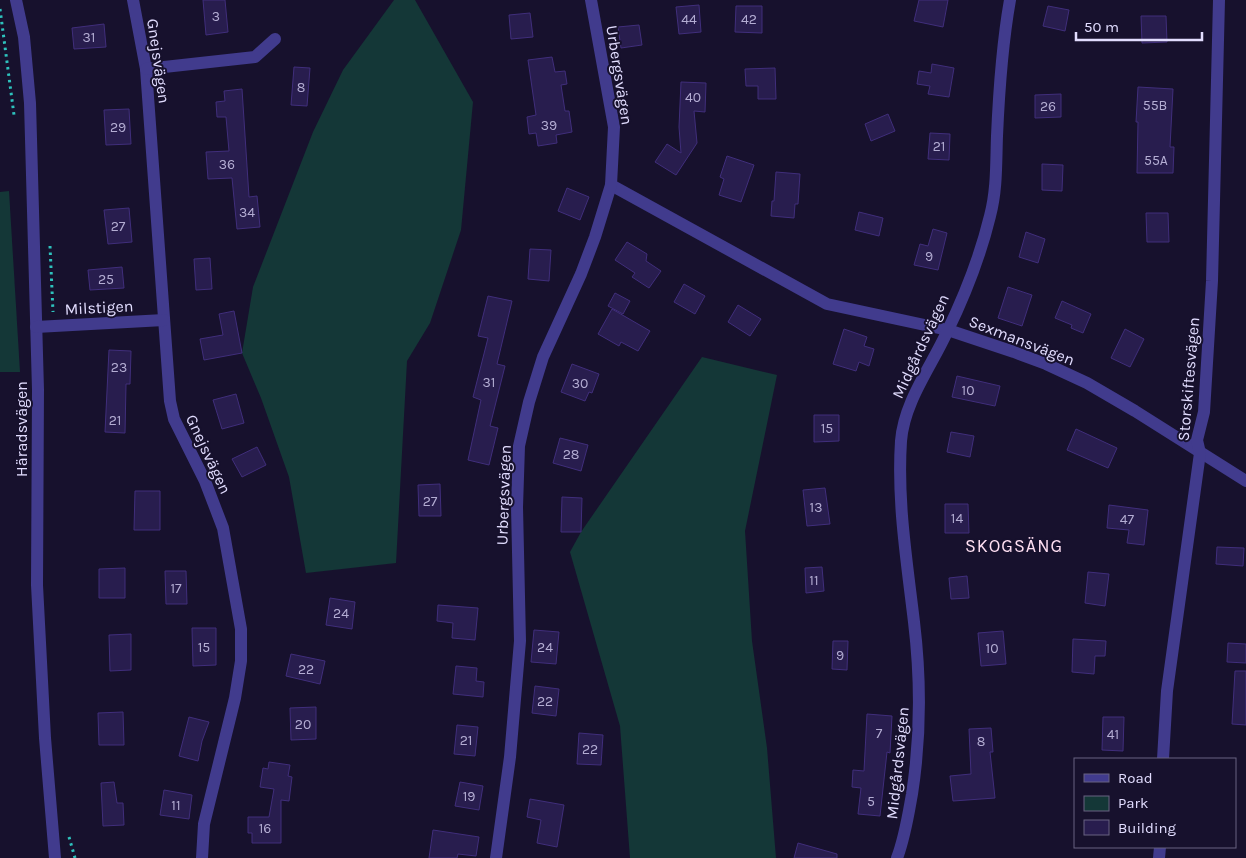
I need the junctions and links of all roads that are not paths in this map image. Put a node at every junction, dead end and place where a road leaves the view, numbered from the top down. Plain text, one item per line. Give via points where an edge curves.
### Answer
1 (16, 0) edge
2 (133, 0) edge
3 (591, 0) edge
4 (1010, 0) edge
5 (1219, 0) edge
6 (275, 39) dead end
7 (146, 69) junction
8 (612, 185) junction
9 (164, 320) junction
10 (36, 327) junction
11 (948, 330) junction
12 (1200, 452) junction
13 (1246, 481) edge
14 (1163, 758) edge
15 (55, 858) edge
16 (202, 858) edge
17 (496, 858) edge
18 (897, 858) edge

1 - 10 street, Häradsvägen via 24,37 30,103
2 - 7 street, Gnejsvägen
3 - 8 street, Urbergsvägen via 614,127
4 - 11 street, Midgårdsvägen via 1000,68 994,194 974,266
5 - 12 street, Storskiftesvägen via 1212,281 1204,412 1197,440
6 - 7 street via 255,57
7 - 9 street, Gnejsvägen
8 - 11 street, Sexmansvägen via 826,304
8 - 17 street, Urbergsvägen via 596,238 543,358 519,446 519,657
9 - 10 street, Milstigen
9 - 16 street, Gnejsvägen via 174,419 205,481 223,528 240,629 241,661 235,698 204,824
10 - 15 street, Häradsvägen via 37,585 44,738
11 - 12 street, Sexmansvägen via 1046,364 1087,383
11 - 18 street, Midgårdsvägen via 910,404 901,438 903,533 916,632 920,733 905,835
12 - 13 street, Sexmansvägen
12 - 14 street, Storskiftesvägen via 1167,691

